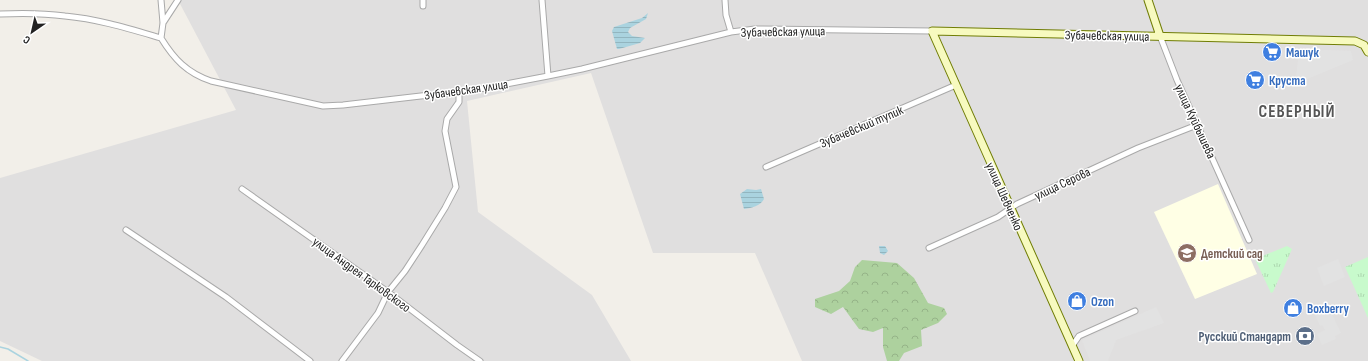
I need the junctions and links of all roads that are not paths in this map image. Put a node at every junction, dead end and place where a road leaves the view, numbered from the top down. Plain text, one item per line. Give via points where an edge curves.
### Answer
1 (161, 0) edge
2 (178, 0) edge
3 (542, 0) edge
4 (725, 0) edge
5 (1148, 0) edge
6 (0, 14) edge
7 (162, 23) junction
8 (932, 31) junction
9 (731, 32) junction
10 (1160, 36) junction
11 (161, 38) junction
12 (1368, 52) edge
13 (548, 76) junction
14 (956, 85) junction
15 (459, 93) junction
16 (1197, 125) junction
17 (766, 166) dead end
18 (242, 189) dead end
19 (1011, 209) junction
20 (126, 230) dead end
21 (1249, 240) dead end
22 (929, 248) dead end
23 (388, 292) junction
24 (1135, 311) dead end
25 (1072, 346) junction
26 (310, 361) edge
27 (342, 361) edge
28 (480, 361) edge
29 (1079, 361) edge

1 - 7 street
2 - 7 street
3 - 13 street
4 - 9 street
5 - 10 street, улица Куйбышева
6 - 11 street via 66,16 116,25
7 - 11 street
8 - 9 street, Зубачевская улица via 755,29
8 - 10 street, Зубачевская улица
8 - 14 street, улица Шевченко
9 - 13 street, Зубачевская улица
10 - 12 street, Зубачевская улица via 1355,41 1364,45
10 - 16 street, улица Куйбышева
11 - 15 street, Зубачевская улица via 184,67 202,78 323,106
13 - 15 street, Зубачевская улица
14 - 17 street, Зубачевский тупик
14 - 19 street, улица Шевченко
15 - 23 street via 459,102 447,119 445,131 456,187 405,271
16 - 19 street, улица Серова via 1138,148
16 - 21 street, улица Куйбышева
18 - 23 street, улица Андрея Тарковского
19 - 22 street, улица Серова
19 - 25 street, улица Шевченко
20 - 26 street via 226,297
23 - 27 street via 378,313
23 - 28 street, улица Андрея Тарковского
24 - 25 street via 1079,336
25 - 29 street, улица Шевченко

